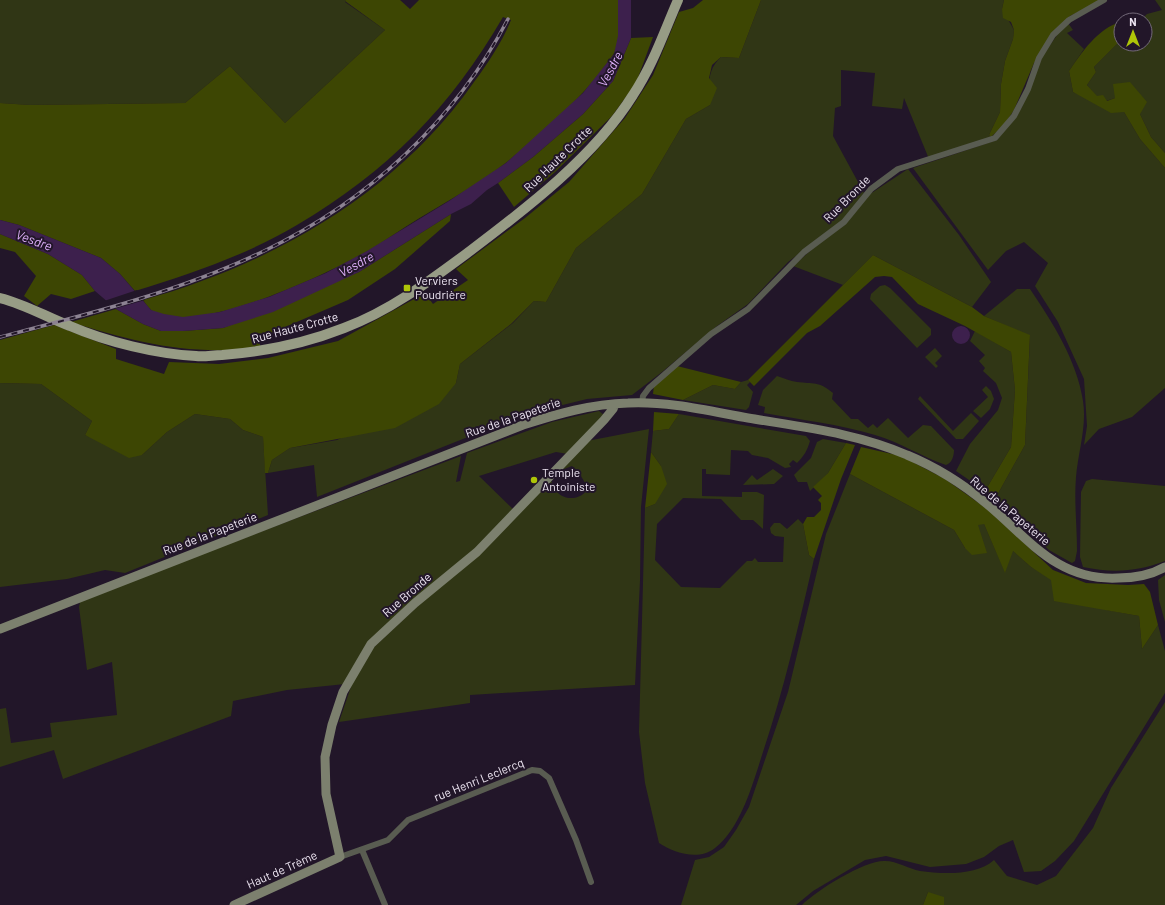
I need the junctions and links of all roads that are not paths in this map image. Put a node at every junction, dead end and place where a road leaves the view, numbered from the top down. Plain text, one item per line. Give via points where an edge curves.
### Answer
1 (678, 0) edge
2 (1104, 0) edge
3 (0, 298) edge
4 (642, 403) junction
5 (615, 404) junction
6 (1165, 567) edge
7 (0, 629) edge
8 (362, 850) junction
9 (340, 857) junction
10 (591, 882) dead end
11 (234, 905) edge
12 (385, 905) edge

1 - 3 main road, Rue Haute Crotte via 649,68 633,96 612,125 572,166 517,216 450,266 391,306 346,328 253,353 197,357 146,349 91,335 21,303
2 - 4 street, Rue Bronde via 1069,20 1053,34 1039,58 1028,89 1014,116 995,138 898,169 871,189 844,222 804,252 748,309 711,334 649,388 643,396
4 - 5 main road, Rue de la Papeterie
4 - 6 main road, Rue de la Papeterie via 682,407 816,430 882,445 924,463 968,489 1045,556 1065,568 1087,576 1109,579 1148,574
5 - 7 main road, Rue de la Papeterie via 557,414 523,425
5 - 9 main road, Rue Bronde via 604,420 477,552 415,603 371,644 343,692 325,757 326,794
8 - 9 street, rue Henri Leclercq
8 - 10 street, rue Henri Leclercq via 388,840 408,820 519,774 532,770 540,771 549,778
8 - 12 street
9 - 11 main road, Haut de Trème

